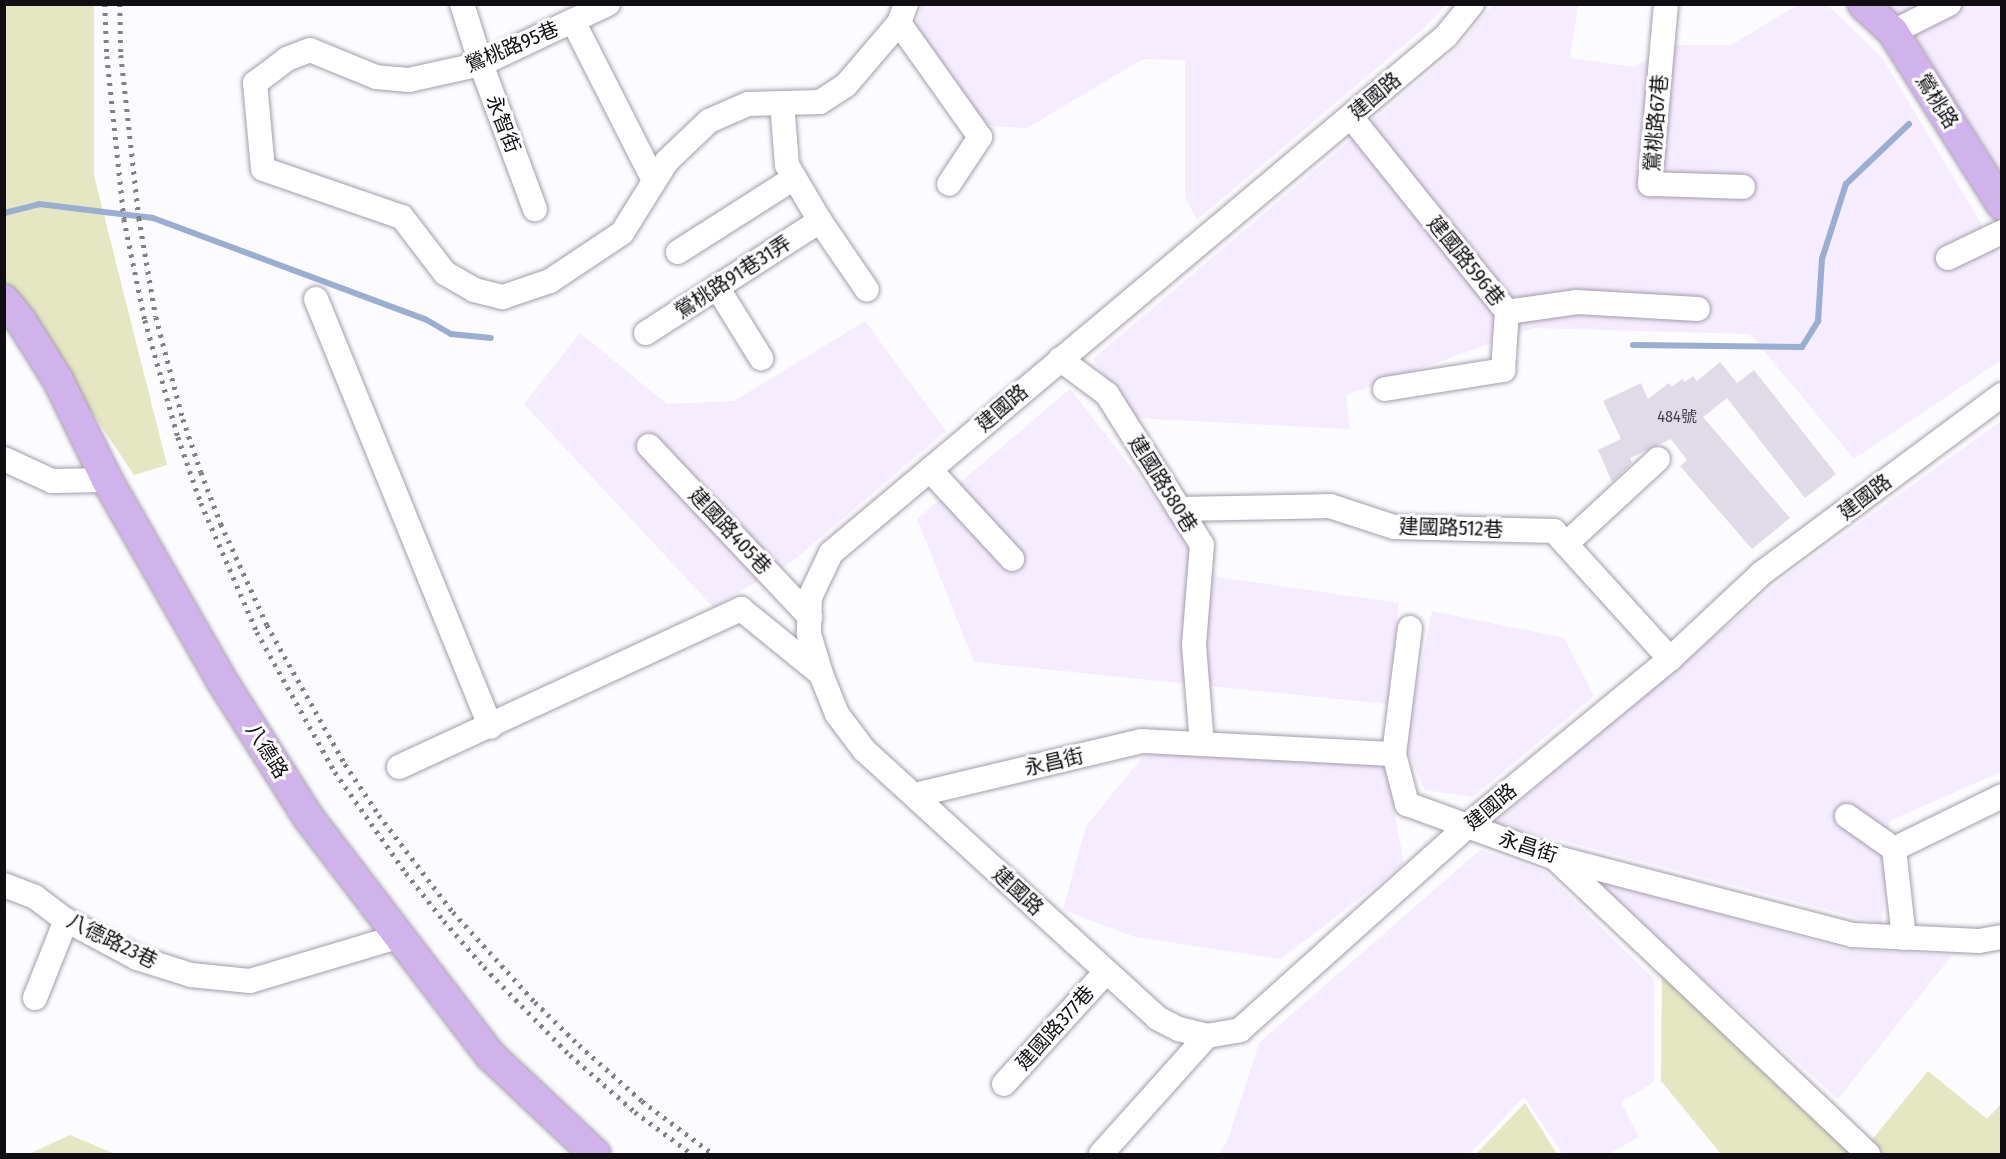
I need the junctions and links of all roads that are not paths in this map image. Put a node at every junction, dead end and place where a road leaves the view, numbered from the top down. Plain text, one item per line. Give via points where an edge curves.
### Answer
1 (462, 4) edge
2 (608, 4) edge
3 (1472, 4) edge
4 (1666, 4) edge
5 (1863, 4) edge
6 (1949, 4) edge
7 (903, 14) edge
8 (573, 21) junction
9 (1893, 32) junction
10 (481, 64) junction
11 (782, 103) junction
12 (1351, 117) junction
13 (794, 178) junction
14 (654, 182) junction
15 (949, 184) dead end
16 (1743, 187) dead end
17 (2001, 205) edge
18 (535, 209) dead end
19 (820, 221) junction
20 (2001, 232) edge
21 (678, 252) dead end
22 (1948, 258) dead end
23 (717, 287) junction
24 (867, 290) dead end
25 (316, 299) dead end
26 (4, 300) edge
27 (1698, 309) dead end
28 (1507, 312) junction
29 (646, 333) dead end
30 (761, 358) dead end
31 (1060, 359) junction
32 (1385, 389) dead end
33 (2001, 395) edge
34 (649, 446) dead end
35 (4, 459) edge
36 (1658, 459) dead end
37 (930, 470) junction
38 (107, 480) junction
39 (1179, 509) junction
40 (1566, 544) junction
41 (1012, 559) dead end
42 (810, 617) junction
43 (1410, 627) dead end
44 (1670, 659) junction
45 (820, 674) junction
46 (490, 727) junction
47 (1202, 744) junction
48 (1394, 754) junction
49 (399, 767) dead end
50 (915, 795) junction
51 (2001, 796) edge
52 (1847, 816) dead end
53 (1466, 827) junction
54 (1894, 849) junction
55 (1553, 856) junction
56 (4, 885) edge
57 (66, 920) junction
58 (400, 936) junction
59 (2001, 937) edge
60 (1904, 938) junction
61 (1106, 972) junction
62 (35, 998) dead end
63 (1207, 1036) junction
64 (1004, 1084) dead end
65 (595, 1155) edge
66 (1101, 1155) edge
67 (1868, 1155) edge

1 - 10 street, 永智街
2 - 8 street, 鶯桃路95巷
3 - 12 street, 建國路 via 1446,36
4 - 16 street, 鶯桃路67巷 via 1650,184
5 - 9 main road, 鶯桃路
6 - 9 street
7 - 11 street via 846,85 820,102
7 - 15 street via 980,137
8 - 10 street, 鶯桃路95巷
8 - 14 street
9 - 17 main road, 鶯桃路
10 - 14 street, 鶯桃路95巷 via 410,80 376,77 310,50 287,58 255,83 263,169 402,217 445,273 474,290 503,297 550,281 622,233
10 - 18 street, 永智街
11 - 13 street via 787,165
11 - 14 street via 748,104 709,121 667,161
12 - 28 street, 建國路596巷
12 - 31 street, 建國路
13 - 19 street
13 - 21 street
19 - 23 street, 鶯桃路91巷31弄
19 - 24 street
20 - 22 street
23 - 29 street, 鶯桃路91巷31弄
23 - 30 street
25 - 46 street
26 - 38 main road, 八德路 via 58,380
27 - 28 street, 建國路596巷 via 1577,302
28 - 32 street via 1503,370
31 - 37 street, 建國路
31 - 39 street, 建國路580巷 via 1107,393
33 - 44 street, 建國路 via 1762,573
34 - 42 street, 建國路405巷
35 - 38 street via 52,482
36 - 40 street
37 - 41 street
37 - 42 street, 建國路 via 831,553 810,597
38 - 58 main road, 八德路 via 222,681 308,817
39 - 40 street, 建國路512巷 via 1330,506 1394,527 1554,531
39 - 47 street, 建國路580巷 via 1202,545 1194,645
40 - 44 street, 建國路512巷
42 - 45 street, 建國路 via 809,634
43 - 48 street
44 - 53 street, 建國路
45 - 46 street via 741,609
45 - 50 street, 建國路 via 837,714 864,750
46 - 49 street
47 - 48 street, 永昌街
47 - 50 street, 永昌街 via 1142,741
48 - 53 street, 永昌街 via 1407,804
50 - 61 street, 建國路
51 - 54 street
52 - 54 street
53 - 55 street, 永昌街
53 - 63 street, 建國路 via 1240,1030
54 - 60 street
55 - 60 street, 永昌街 via 1852,935
55 - 67 street
56 - 57 street, 八德路23巷 via 35,897
57 - 58 street, 八德路23巷 via 137,958 191,975 250,981
57 - 62 street
58 - 65 main road, 八德路 via 491,1056
59 - 60 street, 永昌街 via 1979,941
61 - 63 street, 建國路 via 1157,1018
61 - 64 street, 建國路377巷
63 - 66 street

